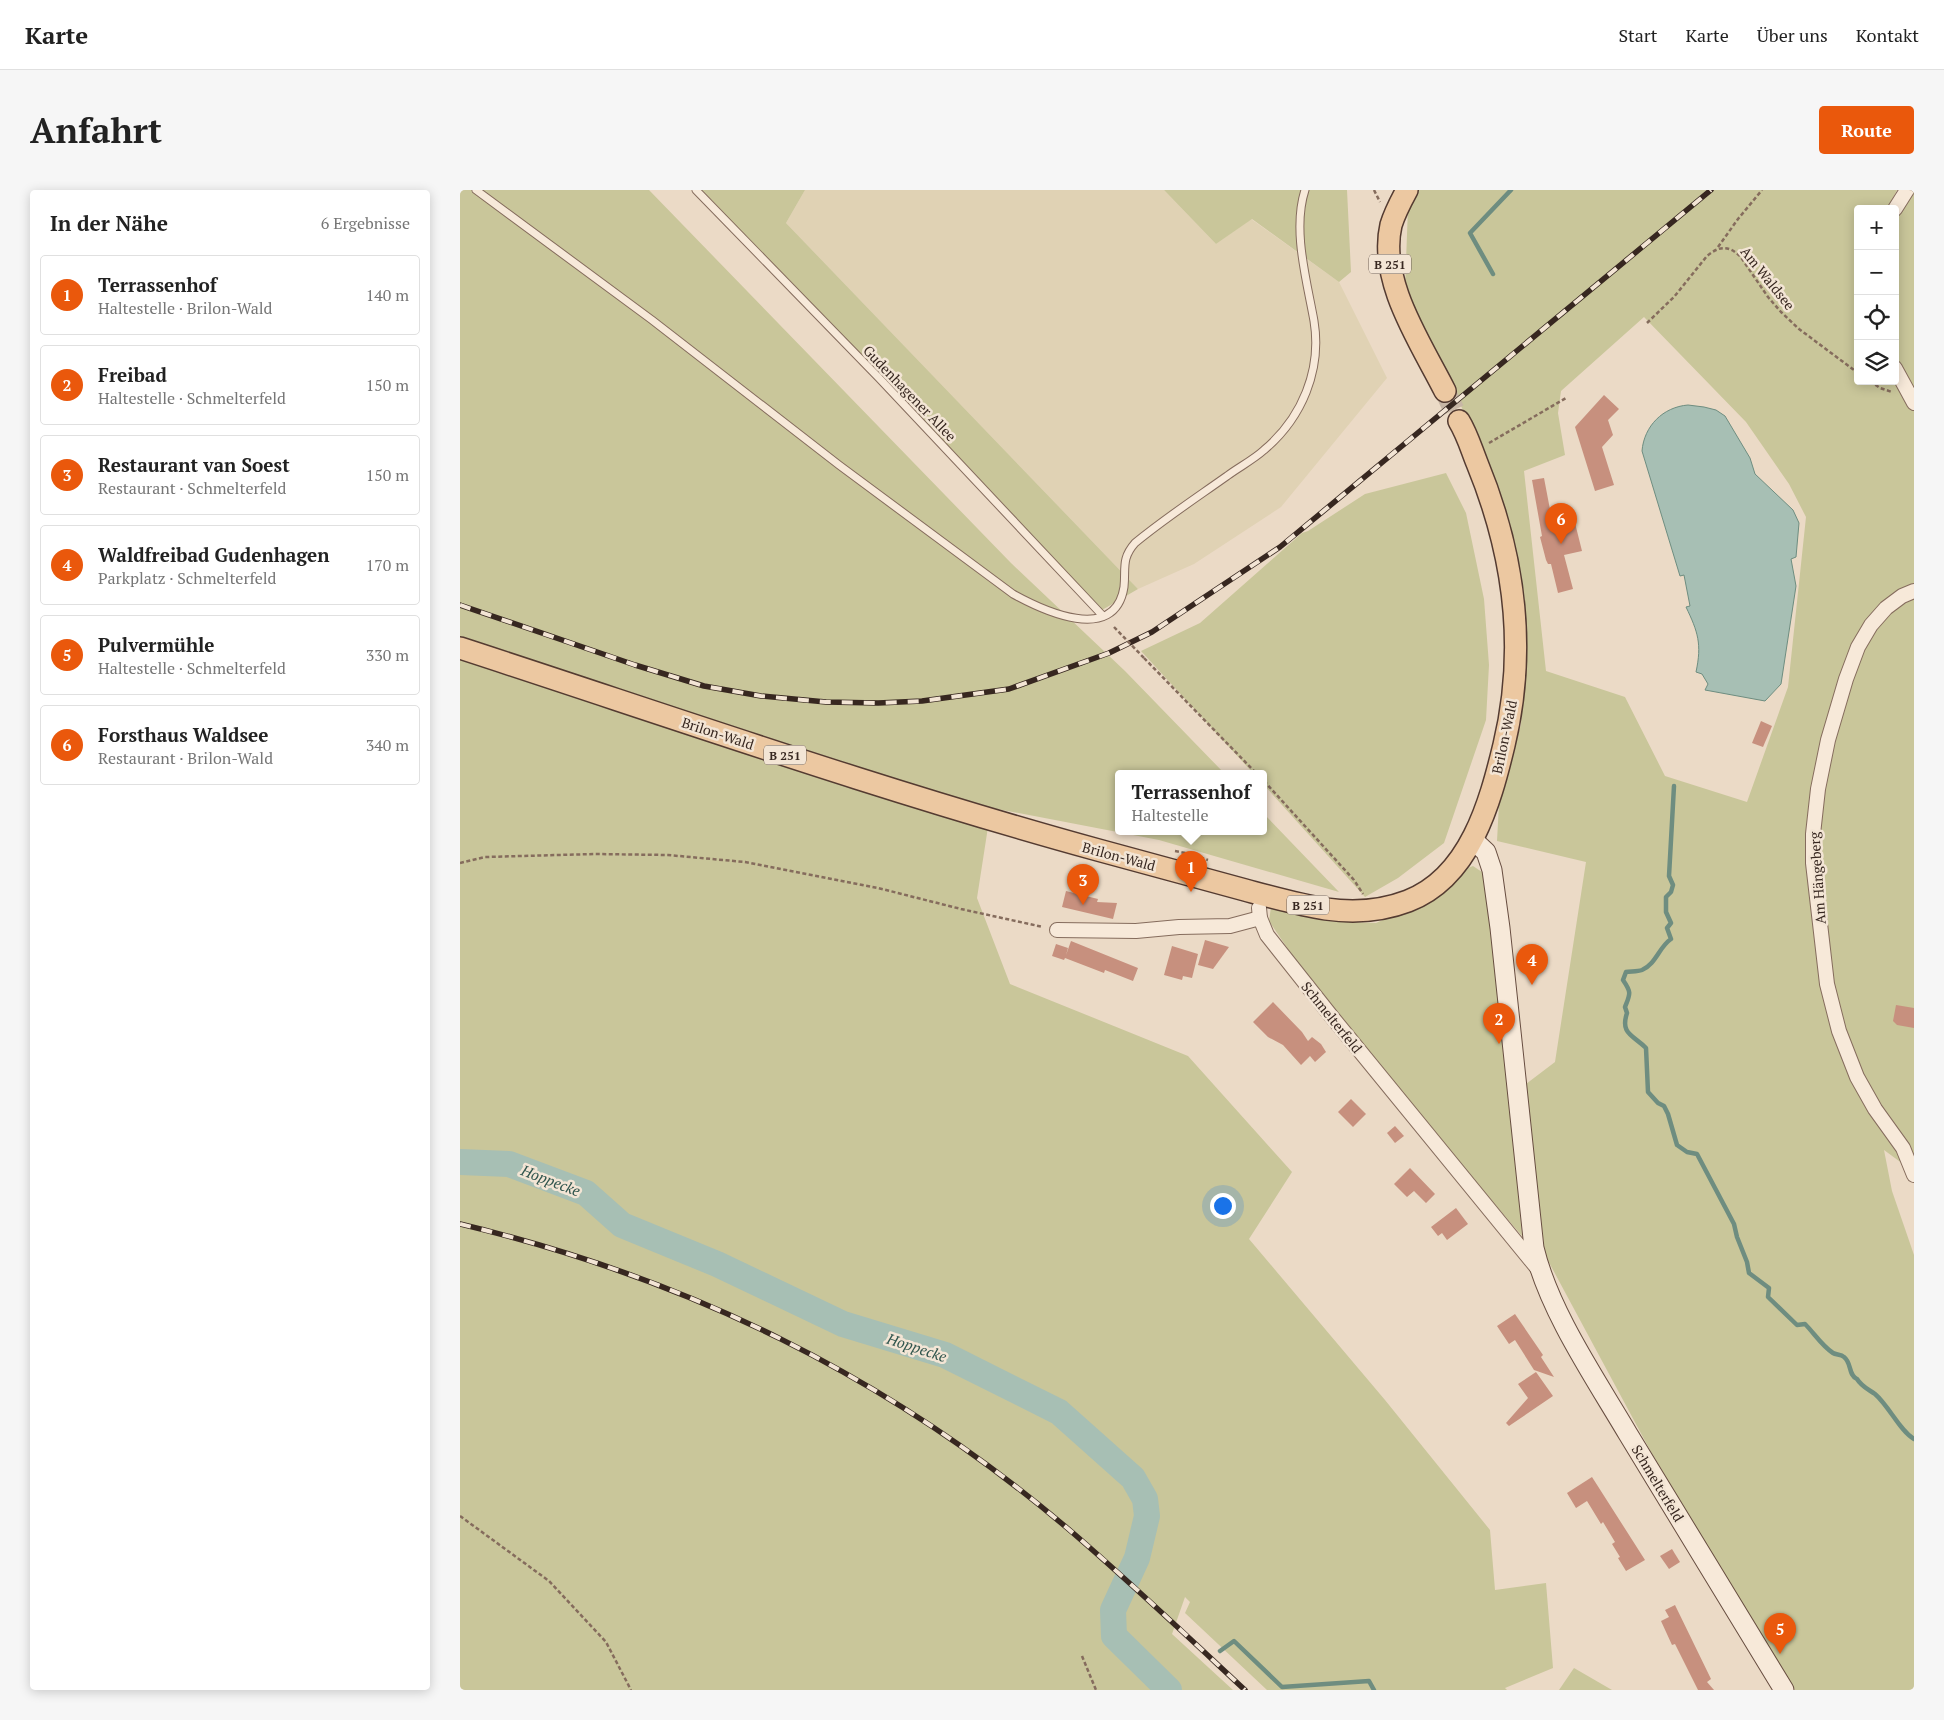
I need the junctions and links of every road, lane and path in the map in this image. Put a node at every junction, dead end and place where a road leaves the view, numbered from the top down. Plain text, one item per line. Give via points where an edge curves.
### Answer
1 (476, 190) edge
2 (696, 190) edge
3 (1305, 190) edge
4 (1374, 190) edge
5 (1407, 190) edge
6 (1762, 190) edge
7 (1907, 190) edge
8 (1380, 202) dead end
9 (1898, 205) edge
10 (1718, 249) junction
11 (1647, 323) dead end
12 (1854, 370) edge
13 (1899, 376) edge
14 (1876, 385) edge
15 (1445, 391) tunnel mouth
16 (1566, 398) dead end
17 (1912, 400) edge
18 (1459, 421) tunnel mouth
19 (1473, 452) junction
20 (1914, 591) edge
21 (1103, 616) junction
22 (1114, 627) dead end
23 (460, 648) edge
24 (1253, 770) edge
25 (1267, 784) edge
26 (1472, 839) junction
27 (1171, 851) dead end
28 (1211, 862) dead end
29 (460, 863) edge
30 (1364, 898) junction
31 (1057, 930) joint
32 (1904, 1148) junction
33 (1914, 1160) edge
34 (1914, 1175) edge
35 (1540, 1271) junction
36 (460, 1516) edge
37 (1082, 1656) dead end
38 (632, 1690) edge
39 (1096, 1690) edge
40 (1784, 1690) edge

1 - 21 lane via 1013,594 1041,609 1066,617 1080,620
2 - 21 lane, Gudenhagener Allee
3 - 21 lane via 1300,215 1301,240 1316,332 1315,360 1299,410 1261,453 1135,543 1125,558 1121,596
4 - 8 path
5 - 15 main road, B 251 via 1391,225 1389,252 1392,274 1407,316
6 - 10 path
7 - 9 street
10 - 11 path, Am Waldsee via 1707,256 1674,297
10 - 12 path, Am Waldsee via 1724,247 1735,251 1781,312
13 - 17 street
14 - 17 path
16 - 19 path
18 - 19 main road, Brilon-Wald / B 251
19 - 26 main road, Brilon-Wald / B 251 via 1505,546 1517,643 1507,731 1490,796
20 - 32 street, Am Hängeberg via 1886,608 1858,647 1828,740 1812,834 1827,984 1838,1031 1857,1077
22 - 24 path, bridge
23 - 30 main road, Brilon-Wald / B 251 via 808,762 1061,840 1328,909
25 - 30 path via 1354,880
26 - 30 main road, Brilon-Wald / B 251 via 1447,874 1426,892 1386,908
26 - 35 main road, Schmelterfeld via 1486,852 1492,870 1534,1248
27 - 28 path
29 - 31 path via 485,857 594,854 668,855 744,862 878,888
31 - 35 street, Schmelterfeld via 1136,931 1230,926 1259,913 1267,935 1332,1018
32 - 33 street
32 - 34 street, Am Hängeberg
35 - 40 main road, Schmelterfeld via 1567,1328 1616,1413
36 - 38 path via 549,1581 606,1642
37 - 39 path

